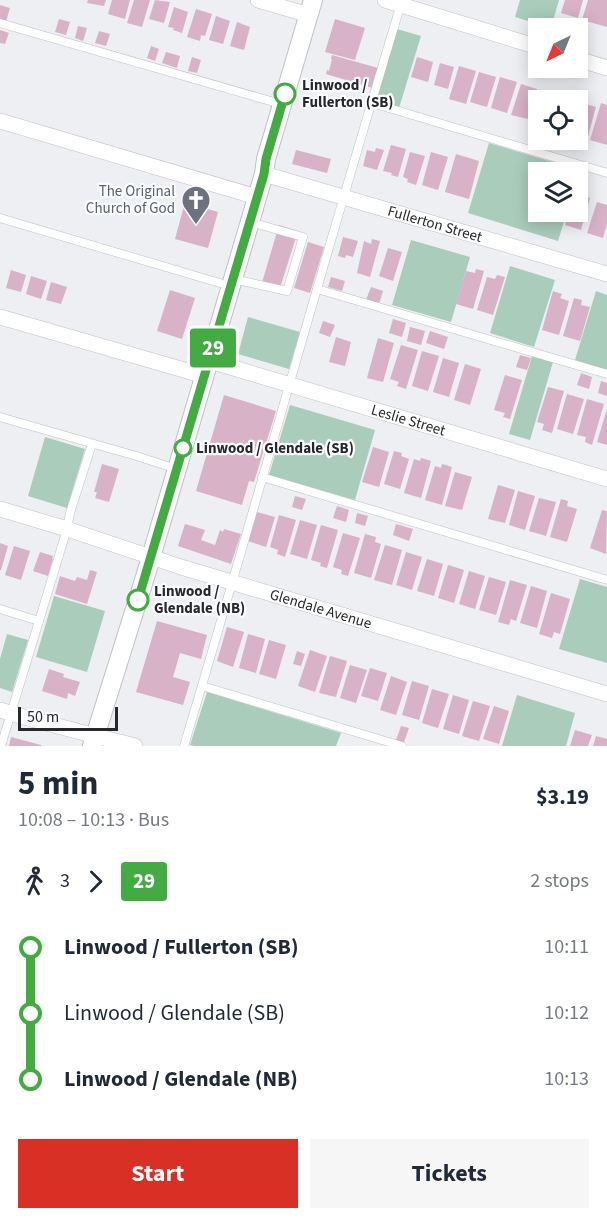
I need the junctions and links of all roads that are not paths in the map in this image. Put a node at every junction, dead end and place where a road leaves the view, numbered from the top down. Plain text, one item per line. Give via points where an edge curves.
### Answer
1 (258, 0) edge
2 (385, 0) edge
3 (402, 2) edge
4 (311, 8) edge
5 (0, 22) edge
6 (528, 44) edge
7 (588, 62) edge
8 (607, 68) edge
9 (372, 104) junction
10 (282, 105) junction
11 (0, 121) edge
12 (607, 173) edge
13 (264, 174) junction
14 (256, 197) junction
15 (344, 197) junction
16 (0, 218) edge
17 (249, 222) junction
18 (607, 274) edge
19 (232, 283) junction
20 (317, 289) junction
21 (0, 317) edge
22 (207, 368) junction
23 (607, 374) edge
24 (290, 384) junction
25 (0, 417) edge
26 (92, 444) junction
27 (177, 470) junction
28 (262, 477) junction
29 (607, 480) edge
30 (0, 509) edge
31 (67, 529) junction
32 (151, 556) junction
33 (607, 580) edge
34 (233, 582) junction
35 (0, 609) edge
36 (39, 621) junction
37 (202, 686) junction
38 (607, 694) edge
39 (5, 712) edge
40 (93, 740) edge
41 (1, 746) edge
42 (135, 746) edge
43 (184, 746) edge
44 (402, 746) edge

1 - 4 street
2 - 3 street
3 - 6 street
3 - 9 lane
4 - 10 street
5 - 10 lane
7 - 8 street
9 - 12 lane
9 - 15 lane
10 - 13 street
11 - 14 street
13 - 14 street
13 - 15 street, Fullerton Street
14 - 17 street
15 - 18 street, Fullerton Street
15 - 20 lane
16 - 19 lane
17 - 19 street
17 - 19 lane via 303,237 287,291
19 - 22 street
20 - 23 lane
20 - 24 lane
21 - 22 street, Leslie Street
22 - 24 street, Leslie Street
22 - 27 street
24 - 28 lane
24 - 29 street, Leslie Street
25 - 26 lane
26 - 27 lane
26 - 31 lane
27 - 32 street
28 - 33 lane
28 - 34 lane
30 - 31 street, Glendale Avenue
31 - 32 street, Glendale Avenue
31 - 36 lane
32 - 34 street, Glendale Avenue
32 - 40 street
34 - 37 lane
34 - 38 street, Glendale Avenue
35 - 36 lane
36 - 39 lane
37 - 43 lane
37 - 44 lane
39 - 40 street
39 - 41 lane
40 - 42 street

